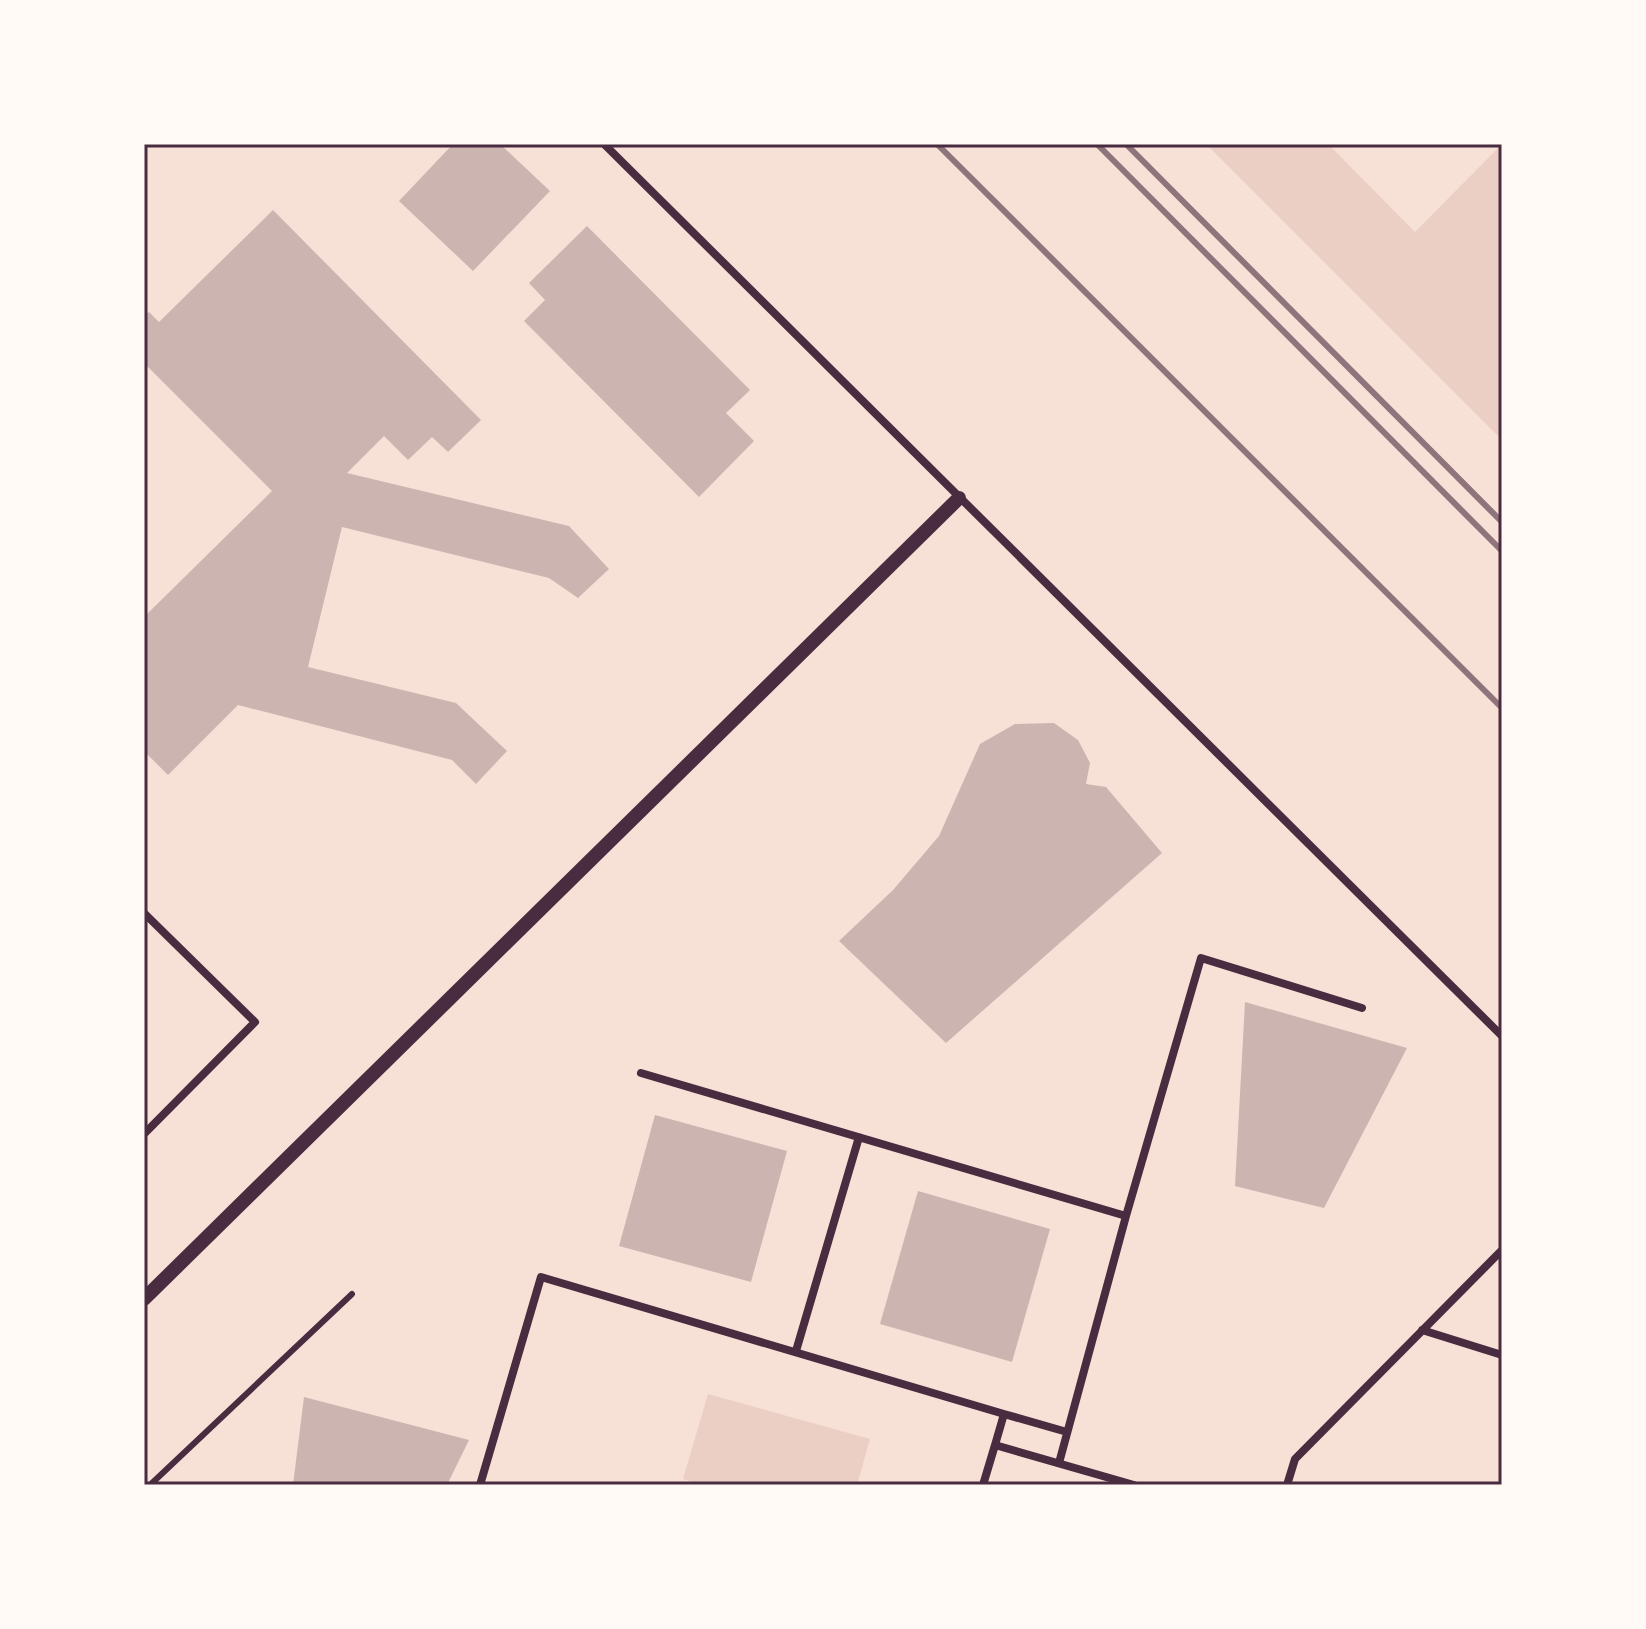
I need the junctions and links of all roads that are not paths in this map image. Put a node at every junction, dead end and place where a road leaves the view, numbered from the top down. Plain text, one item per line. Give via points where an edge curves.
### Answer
1 (604, 144) edge
2 (959, 498) junction
3 (144, 913) edge
4 (1362, 1008) dead end
5 (1502, 1036) edge
6 (641, 1073) dead end
7 (144, 1134) edge
8 (859, 1137) junction
9 (1126, 1216) junction
10 (1502, 1250) edge
11 (352, 1294) dead end
12 (144, 1299) edge
13 (1422, 1330) junction
14 (796, 1351) junction
15 (1502, 1355) edge
16 (1004, 1414) junction
17 (1067, 1432) junction
18 (995, 1445) junction
19 (1059, 1463) junction
20 (150, 1485) edge
21 (480, 1485) edge
22 (983, 1485) edge
23 (1134, 1485) edge
24 (1287, 1485) edge

1 - 2 street
2 - 5 street
2 - 12 street
3 - 7 street via 255,1022
4 - 9 street via 1201,958
6 - 8 street
8 - 9 street
8 - 14 street
9 - 17 street
10 - 13 street
11 - 20 lane
13 - 15 street
13 - 24 street via 1295,1459
14 - 16 street
14 - 21 street via 541,1277
16 - 17 street
16 - 18 street
17 - 19 street
18 - 19 street
18 - 22 street
19 - 23 street

